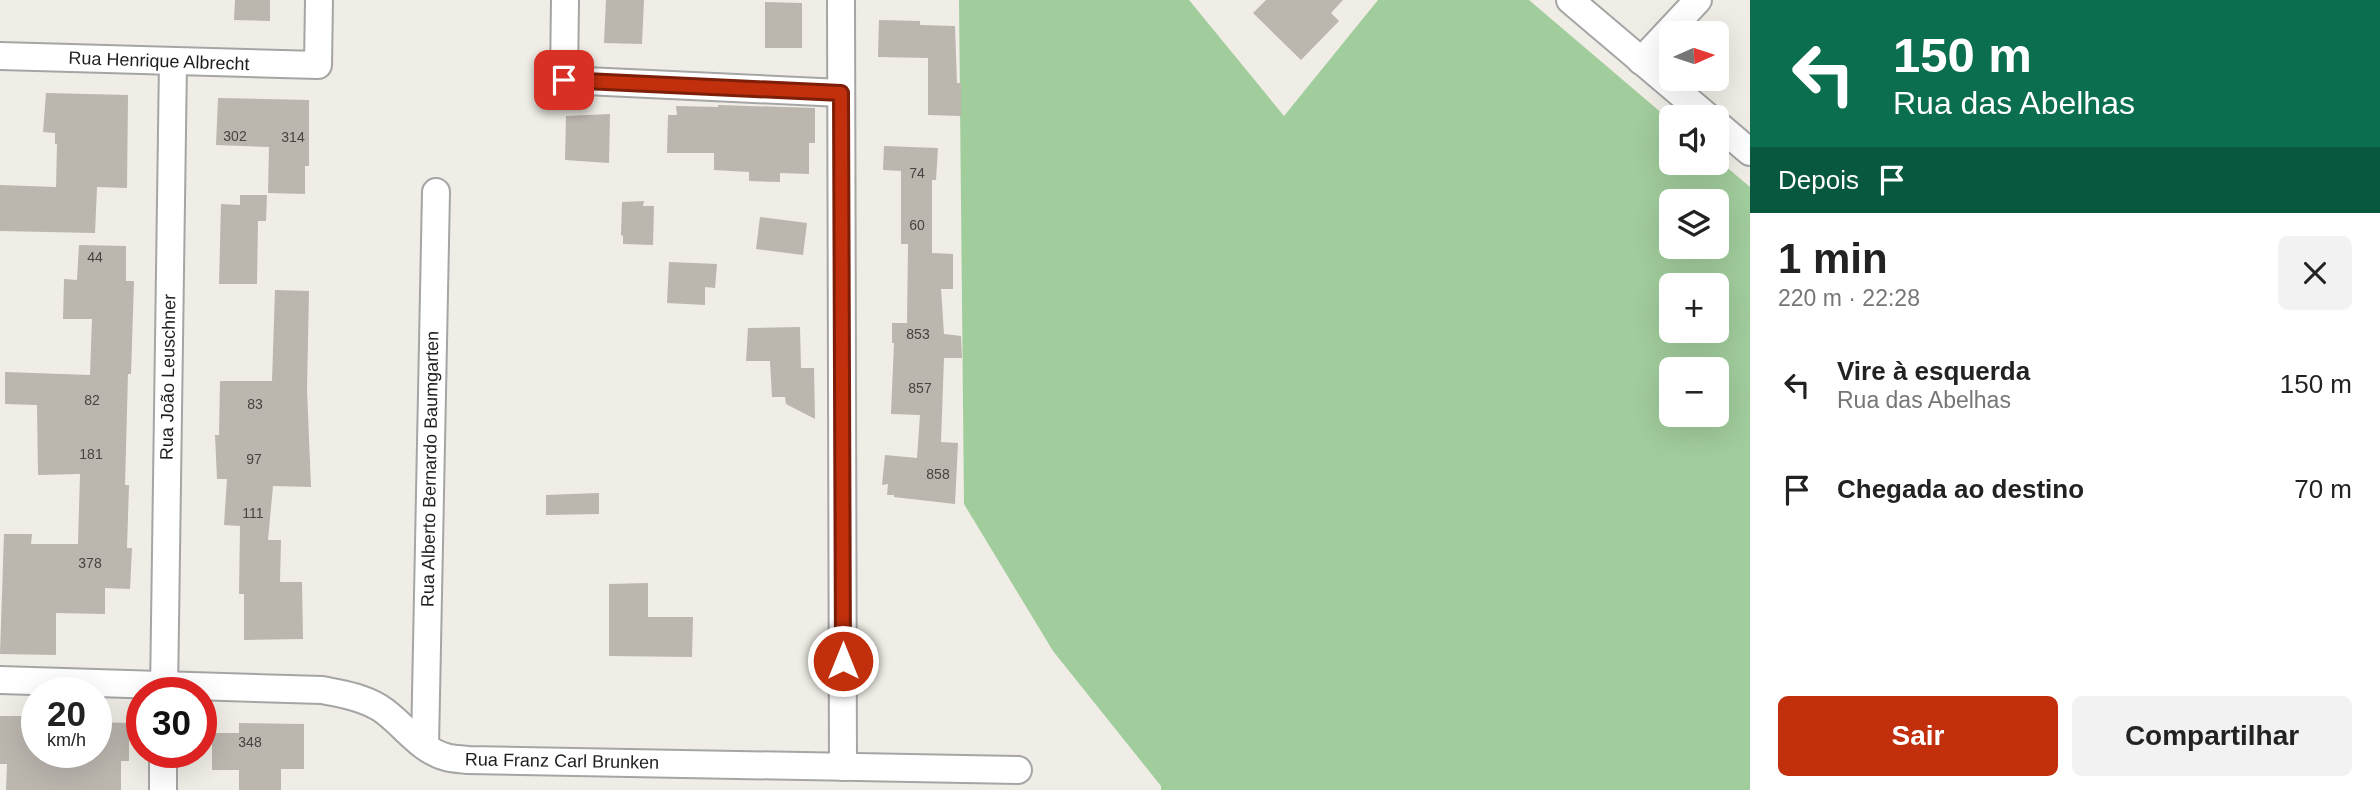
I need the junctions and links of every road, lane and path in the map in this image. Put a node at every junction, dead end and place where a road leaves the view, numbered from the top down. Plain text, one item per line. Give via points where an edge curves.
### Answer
1 (319, 0) edge
2 (565, 0) edge
3 (841, 0) edge
4 (1570, 0) edge
5 (1698, 0) edge
6 (0, 56) edge
7 (173, 61) junction
8 (1641, 61) junction
9 (841, 93) junction
10 (1694, 105) edge
11 (1729, 134) edge
12 (1750, 152) edge
13 (436, 192) dead end
14 (164, 677) edge
15 (0, 680) edge
16 (126, 687) edge
17 (217, 689) edge
18 (425, 747) junction
19 (843, 767) junction
20 (163, 768) edge
21 (1018, 770) dead end
22 (163, 790) edge

1 - 7 street, Rua Henrique Albrecht via 318,65
2 - 9 street via 564,80
3 - 9 street
4 - 8 street
5 - 8 street
6 - 7 street, Rua Henrique Albrecht
7 - 14 street, Rua João Leuschner
8 - 10 street
9 - 19 street
11 - 12 street
13 - 18 street, Rua Alberto Bernardo Baumgarten
15 - 16 street, Rua Franz Carl Brunken
17 - 18 street, Rua Franz Carl Brunken via 292,688 351,695 377,706
18 - 19 street, Rua Franz Carl Brunken via 444,757 468,760
19 - 21 street, Rua Franz Carl Brunken
20 - 22 street

